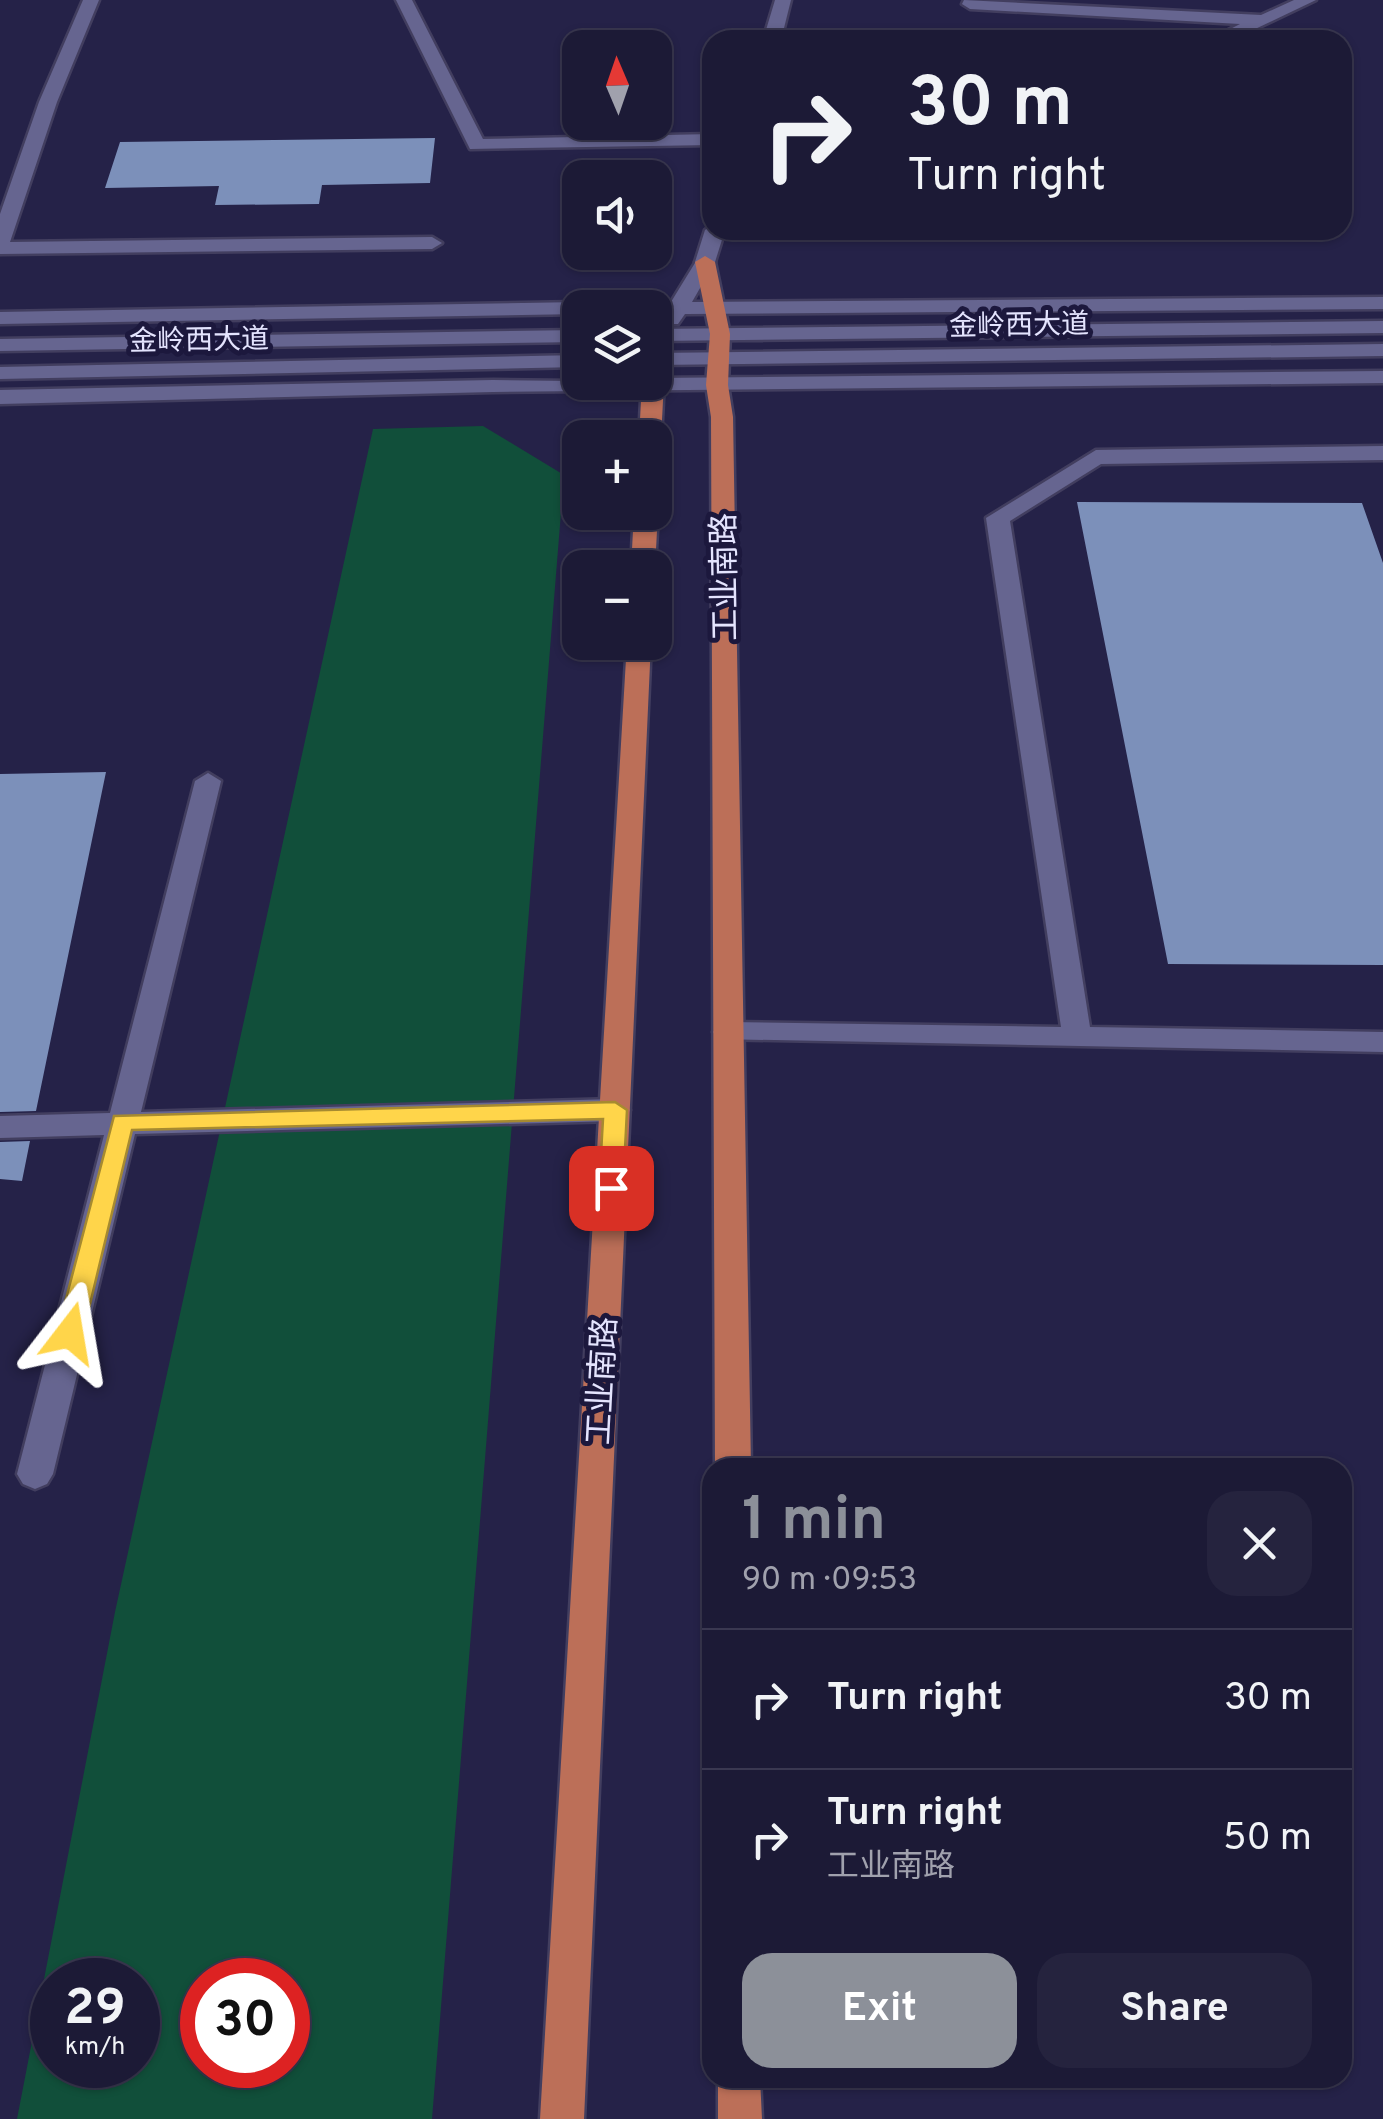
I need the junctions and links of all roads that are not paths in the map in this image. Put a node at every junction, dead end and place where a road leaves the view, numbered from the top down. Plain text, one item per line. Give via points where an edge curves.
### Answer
1 (91, 0) edge
2 (404, 0) edge
3 (783, 0) edge
4 (1308, 0) edge
5 (970, 4) dead end
6 (1264, 20) junction
7 (775, 30) edge
8 (1241, 30) edge
9 (702, 140) edge
10 (712, 240) edge
11 (432, 244) dead end
12 (0, 245) edge
13 (705, 262) junction
14 (1383, 303) edge
15 (562, 308) edge
16 (672, 308) edge
17 (678, 308) junction
18 (672, 316) edge
19 (0, 318) edge
20 (1383, 328) edge
21 (562, 336) edge
22 (672, 338) edge
23 (0, 345) edge
24 (717, 346) junction
25 (1383, 350) edge
26 (562, 361) edge
27 (672, 364) edge
28 (0, 373) edge
29 (562, 375) edge
30 (1383, 378) edge
31 (0, 397) edge
32 (1383, 453) edge
33 (638, 660) edge
34 (208, 781) dead end
35 (728, 1032) junction
36 (1077, 1037) junction
37 (1383, 1042) edge
38 (615, 1110) junction
39 (122, 1122) junction
40 (0, 1127) edge
41 (733, 1458) edge
42 (35, 1474) dead end
43 (740, 2088) edge
44 (562, 2119) edge
45 (740, 2119) edge

1 - 12 street
2 - 9 street via 477,145
3 - 7 street
4 - 6 street
5 - 6 street
6 - 8 street
10 - 13 street, 工业南路
11 - 12 street
13 - 17 street
13 - 24 main road, 工业南路
14 - 24 street
15 - 19 street
16 - 17 street
17 - 18 street
17 - 24 street
20 - 24 street, 金岭西大道
21 - 23 street, 金岭西大道
22 - 24 street, 金岭西大道
24 - 25 street, 金岭西大道
24 - 27 street
24 - 30 street
24 - 35 main road, 工业南路
26 - 28 street, 金岭西大道
29 - 31 street
32 - 36 street via 1096,457 998,518
33 - 38 main road, 工业南路
34 - 39 street
35 - 36 street
35 - 41 main road, 工业南路
36 - 37 street
38 - 39 street
38 - 44 main road, 工业南路
39 - 40 street
39 - 42 street
43 - 45 main road

